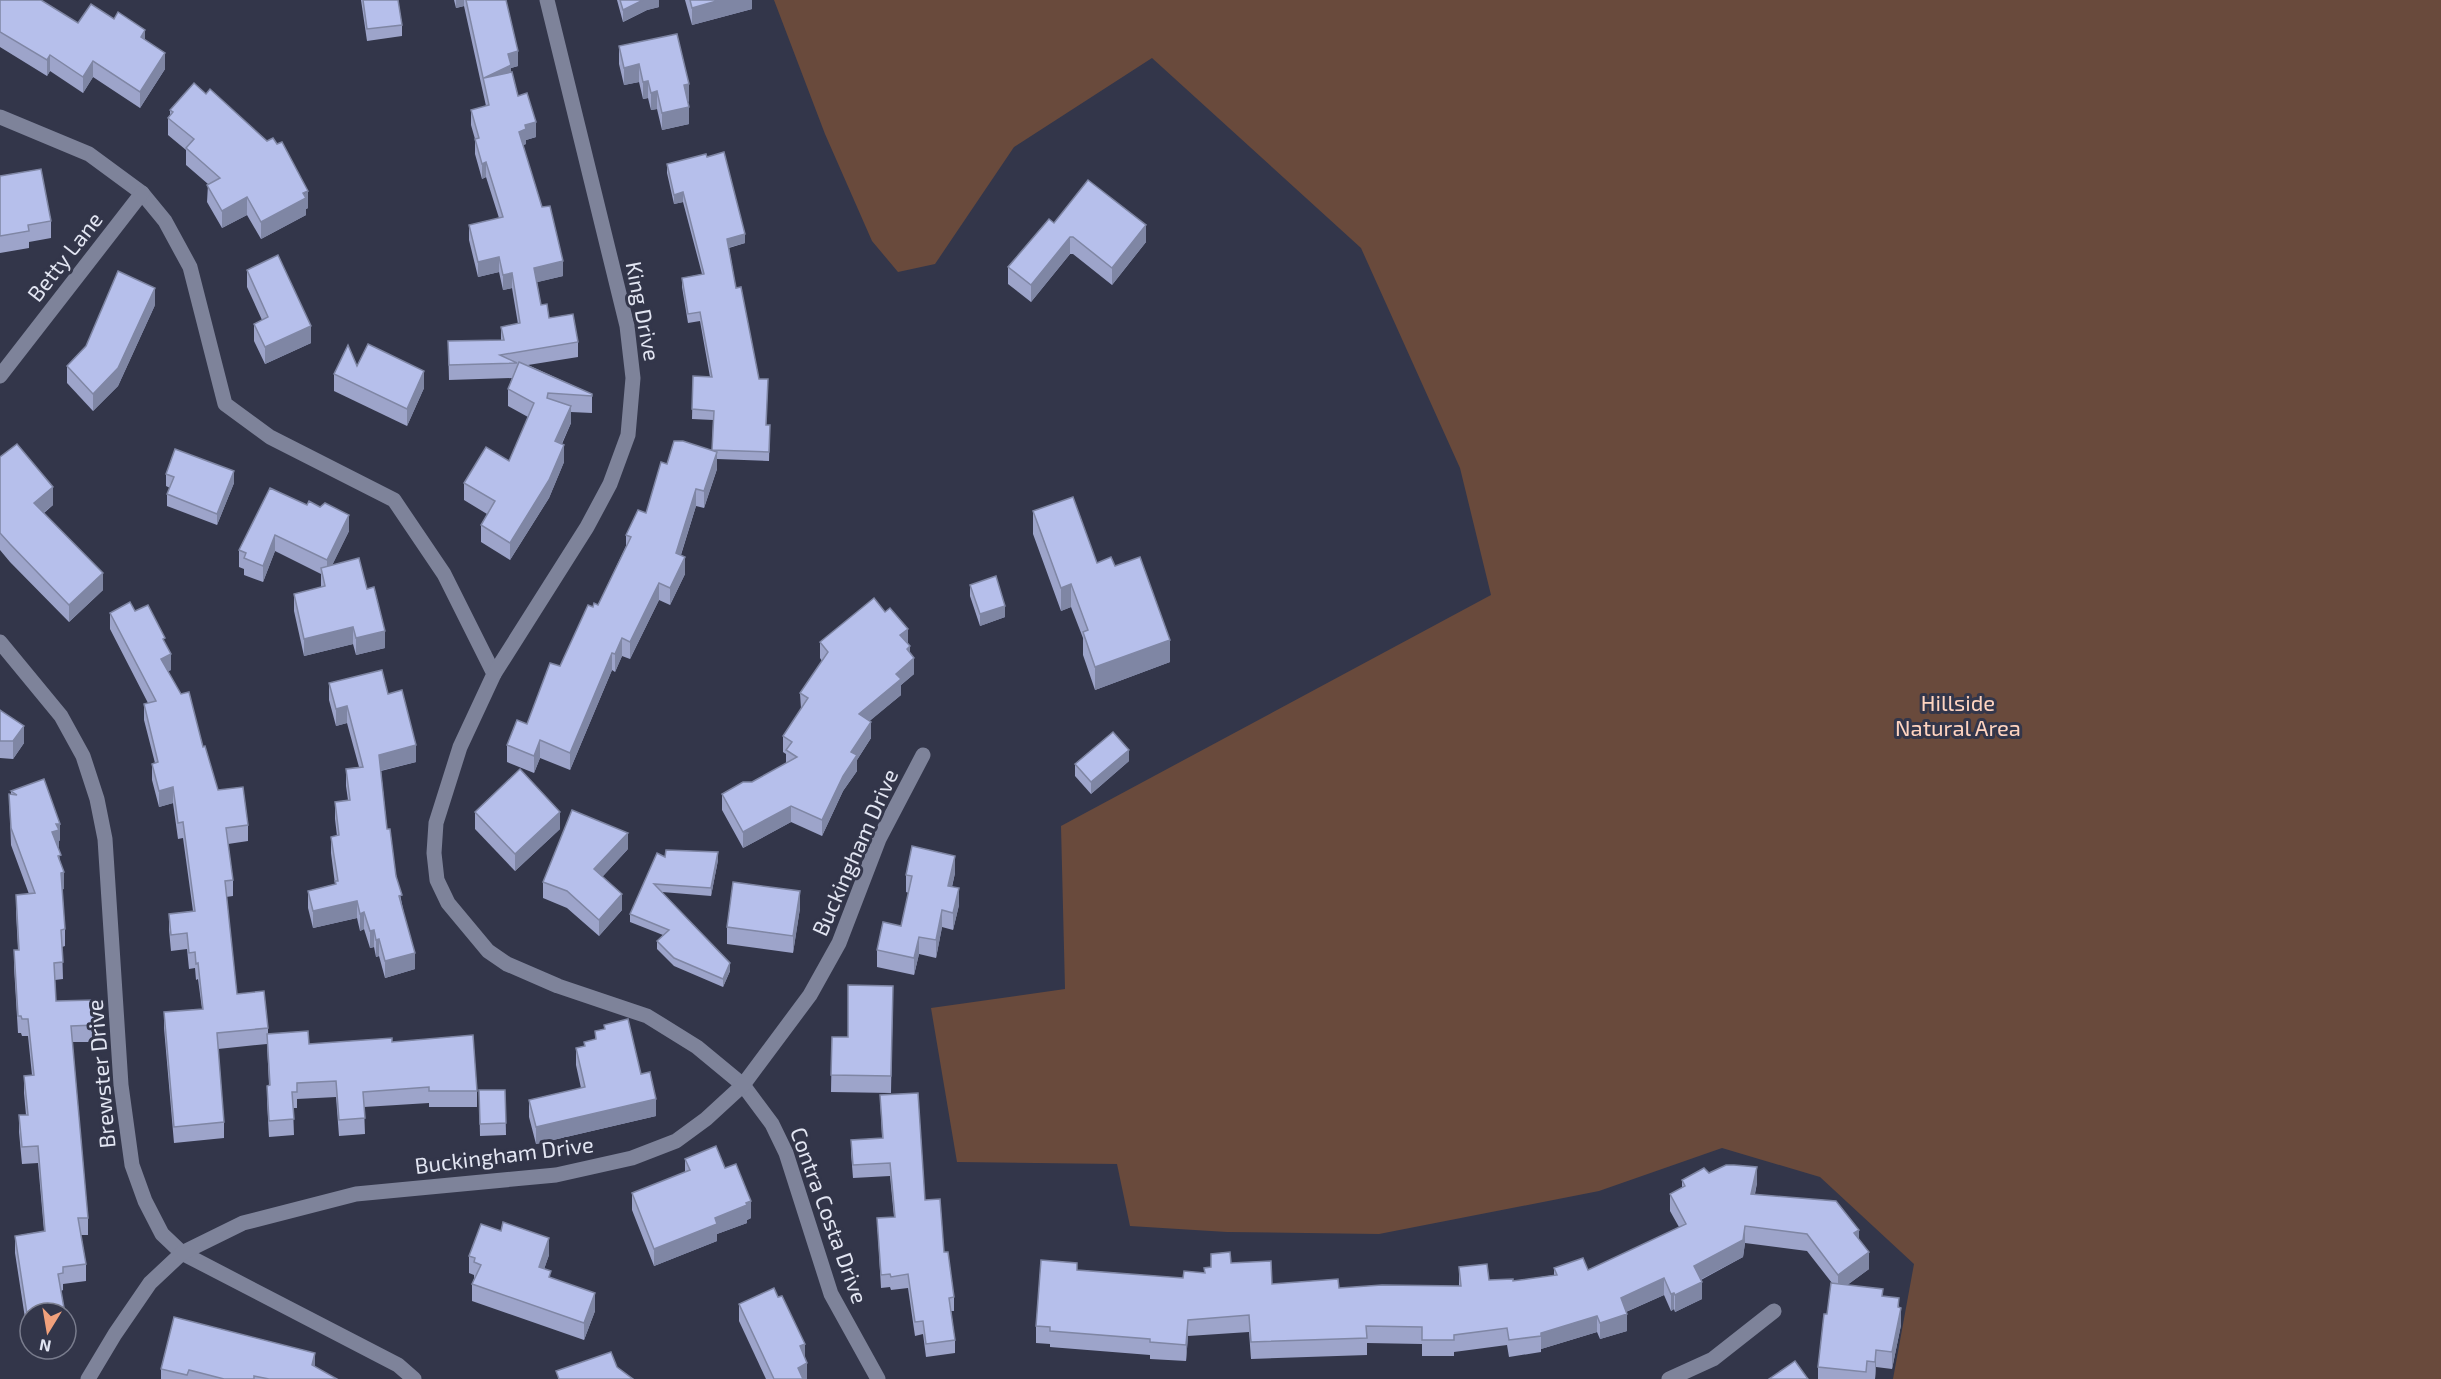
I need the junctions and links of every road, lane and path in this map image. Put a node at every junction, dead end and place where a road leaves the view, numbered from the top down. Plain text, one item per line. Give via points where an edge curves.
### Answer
1 (547, 0) edge
2 (0, 117) edge
3 (142, 193) junction
4 (0, 376) edge
5 (0, 642) edge
6 (494, 674) junction
7 (923, 755) dead end
8 (743, 1085) junction
9 (182, 1253) junction
10 (1774, 1311) dead end
11 (88, 1379) edge
12 (414, 1379) edge
13 (878, 1379) edge
14 (1669, 1379) edge

1 - 6 street, King Drive via 627,326 633,378 628,435 610,484
2 - 3 street via 89,154
3 - 4 street, Betty Lane
3 - 6 street via 165,220 190,267 225,404 270,437 394,500 444,574
5 - 9 street, Brewster Drive via 61,716 83,756 97,799 105,840 121,1086 132,1165 162,1234
6 - 8 street, Contra Costa Drive via 460,747 436,823 437,880 448,903 488,951 507,964 647,1016 696,1047
7 - 8 street, Buckingham Drive via 879,839 839,943 810,995
8 - 9 street, Buckingham Drive via 676,1141 632,1158 556,1174 356,1194 243,1222
8 - 13 street, Contra Costa Drive via 772,1124 786,1153 831,1293
9 - 11 street, Buckingham Drive via 150,1283
9 - 12 street, Brewster Drive via 398,1365
10 - 14 street via 1713,1359

